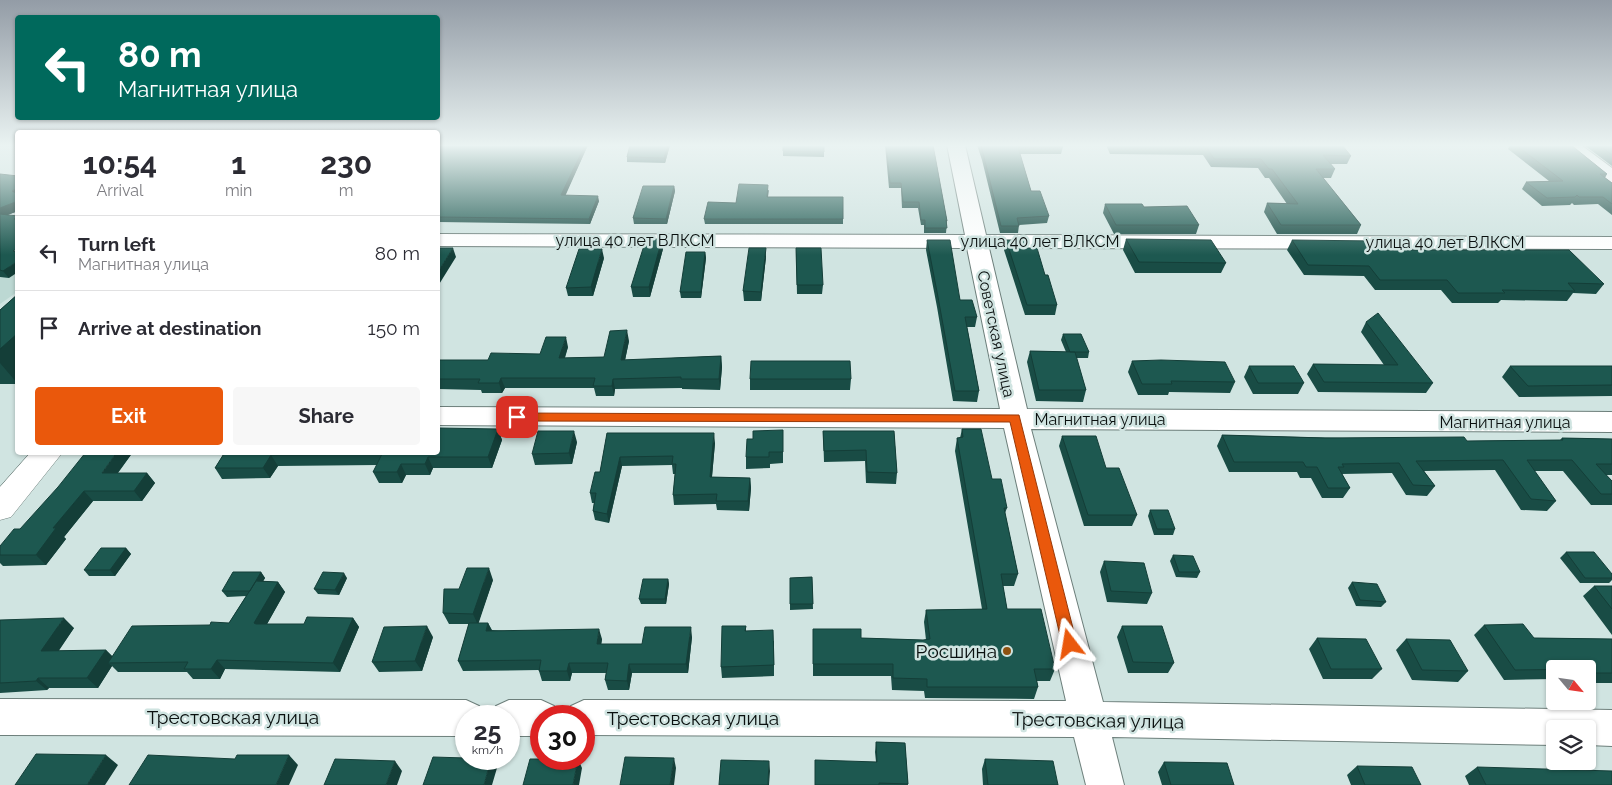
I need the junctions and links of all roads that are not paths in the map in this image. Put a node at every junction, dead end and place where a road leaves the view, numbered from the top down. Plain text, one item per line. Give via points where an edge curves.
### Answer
1 (964, 182) edge
2 (440, 240) edge
3 (976, 241) junction
4 (1612, 243) edge
5 (440, 416) edge
6 (1014, 418) junction
7 (1612, 422) edge
8 (46, 455) edge
9 (0, 508) edge
10 (0, 717) edge
11 (455, 718) edge
12 (595, 718) edge
13 (1088, 719) junction
14 (1612, 728) edge
15 (1105, 785) edge

1 - 3 street, Советская улица
2 - 3 street, улица 40 лет ВЛКСМ
3 - 4 street, улица 40 лет ВЛКСМ
3 - 6 street, Советская улица
5 - 6 street, Магнитная улица
6 - 7 street, Магнитная улица
6 - 13 street, Советская улица
8 - 9 main road
10 - 11 street, Трестовская улица
12 - 13 street, Трестовская улица
13 - 14 street, Трестовская улица
13 - 15 street, Советская улица

